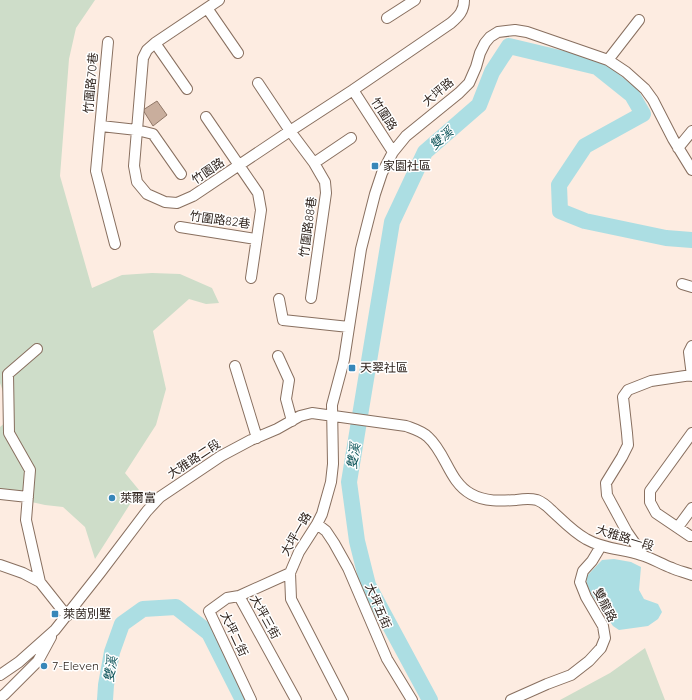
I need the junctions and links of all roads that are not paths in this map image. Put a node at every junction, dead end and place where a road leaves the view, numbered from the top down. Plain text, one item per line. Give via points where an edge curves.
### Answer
1 (219, 0) edge
2 (415, 0) edge
3 (464, 0) edge
4 (207, 8) junction
5 (387, 18) dead end
6 (639, 20) dead end
7 (108, 42) dead end
8 (155, 43) junction
9 (238, 53) dead end
10 (608, 60) junction
11 (258, 83) dead end
12 (187, 89) dead end
13 (353, 90) junction
14 (206, 117) dead end
15 (101, 126) junction
16 (137, 130) junction
17 (290, 131) junction
18 (692, 131) edge
19 (351, 138) dead end
20 (678, 148) junction
21 (393, 152) junction
22 (314, 163) junction
23 (239, 166) junction
24 (692, 170) edge
25 (181, 174) dead end
26 (180, 227) dead end
27 (256, 239) junction
28 (115, 244) dead end
29 (250, 278) dead end
30 (682, 284) dead end
31 (692, 287) edge
32 (311, 298) dead end
33 (278, 299) dead end
34 (349, 327) junction
35 (692, 346) edge
36 (37, 349) dead end
37 (278, 356) dead end
38 (235, 366) dead end
39 (692, 376) edge
40 (337, 417) junction
41 (292, 421) junction
42 (692, 433) edge
43 (257, 438) junction
44 (0, 494) edge
45 (28, 497) junction
46 (692, 508) edge
47 (318, 524) junction
48 (678, 527) junction
49 (692, 536) edge
50 (601, 546) junction
51 (643, 555) junction
52 (0, 565) edge
53 (290, 573) junction
54 (692, 575) edge
55 (40, 582) junction
56 (239, 596) junction
57 (67, 616) junction
58 (55, 630) junction
59 (0, 675) edge
60 (4, 696) edge
61 (251, 700) edge
62 (296, 700) edge
63 (343, 700) edge
64 (412, 700) edge
65 (511, 700) edge

1 - 4 street, 竹園路
2 - 5 street
3 - 13 street, 竹園路 via 459,16 451,23
4 - 8 street, 竹園路
4 - 9 street
6 - 10 street
7 - 15 street, 竹圍路70巷
8 - 12 street
8 - 16 street, 竹園路 via 143,58
10 - 20 street, 大坪路 via 645,89
10 - 21 street, 大坪路 via 527,32 498,32 485,43 468,83 406,136
11 - 17 street, 竹圍路88巷
13 - 17 street, 竹園路
13 - 21 street, 竹圍路
14 - 23 street, 竹圍路82巷
15 - 16 street, 竹圍路70巷
15 - 28 street, 竹圍路70巷 via 96,171
16 - 23 street, 竹園路 via 134,166 137,182 147,194 165,202 177,203 193,196
16 - 25 street, 竹圍路70巷 via 153,134
17 - 22 street, 竹圍路88巷
17 - 23 street, 竹園路
18 - 20 street
19 - 22 street
20 - 24 street, 大坪路
21 - 34 street, 大坪路 via 382,173 368,218
22 - 32 street, 竹圍路88巷 via 325,182 326,193
23 - 27 street, 竹圍路82巷 via 258,193 261,210
26 - 27 street, 竹圍路82巷
27 - 29 street, 竹圍路82巷
30 - 31 street
33 - 34 street via 283,320
34 - 40 street, 大坪路 via 344,360 332,405
35 - 39 street via 689,352
36 - 45 street via 8,374 8,433 30,470
37 - 41 street via 289,380 286,399
38 - 43 street
39 - 51 street via 651,381 628,390 623,397 628,445 606,483 606,495
40 - 41 street, 大雅路二段 via 312,413
40 - 47 street, 大坪一路 via 330,482
40 - 50 street, 大雅路一段 via 406,426 418,430 435,444 455,479 471,494 482,499 538,500 574,531
41 - 43 street, 大雅路二段
42 - 48 street via 650,492 650,502 656,513
43 - 57 street, 大雅路二段 via 221,456 160,497
44 - 45 street
45 - 55 street via 26,520
46 - 48 street
47 - 53 street, 大坪一路 via 305,542
47 - 64 street, 大坪五街 via 326,531 348,568 387,659
48 - 49 street
50 - 51 street, 大雅路一段
50 - 65 street, 雙龍路 via 583,571 580,582 604,626 605,638 601,648 571,676
51 - 54 street, 大雅路一段
52 - 55 street
53 - 56 street, 大坪三街
53 - 63 street, 大坪一路 via 291,599
55 - 57 street
56 - 61 street, 大坪二街 via 228,598 209,611
56 - 62 street, 大坪三街
57 - 58 street, 大雅路二段
58 - 59 street, 大雅路二段
58 - 60 street, 大雅路二段 via 38,661

